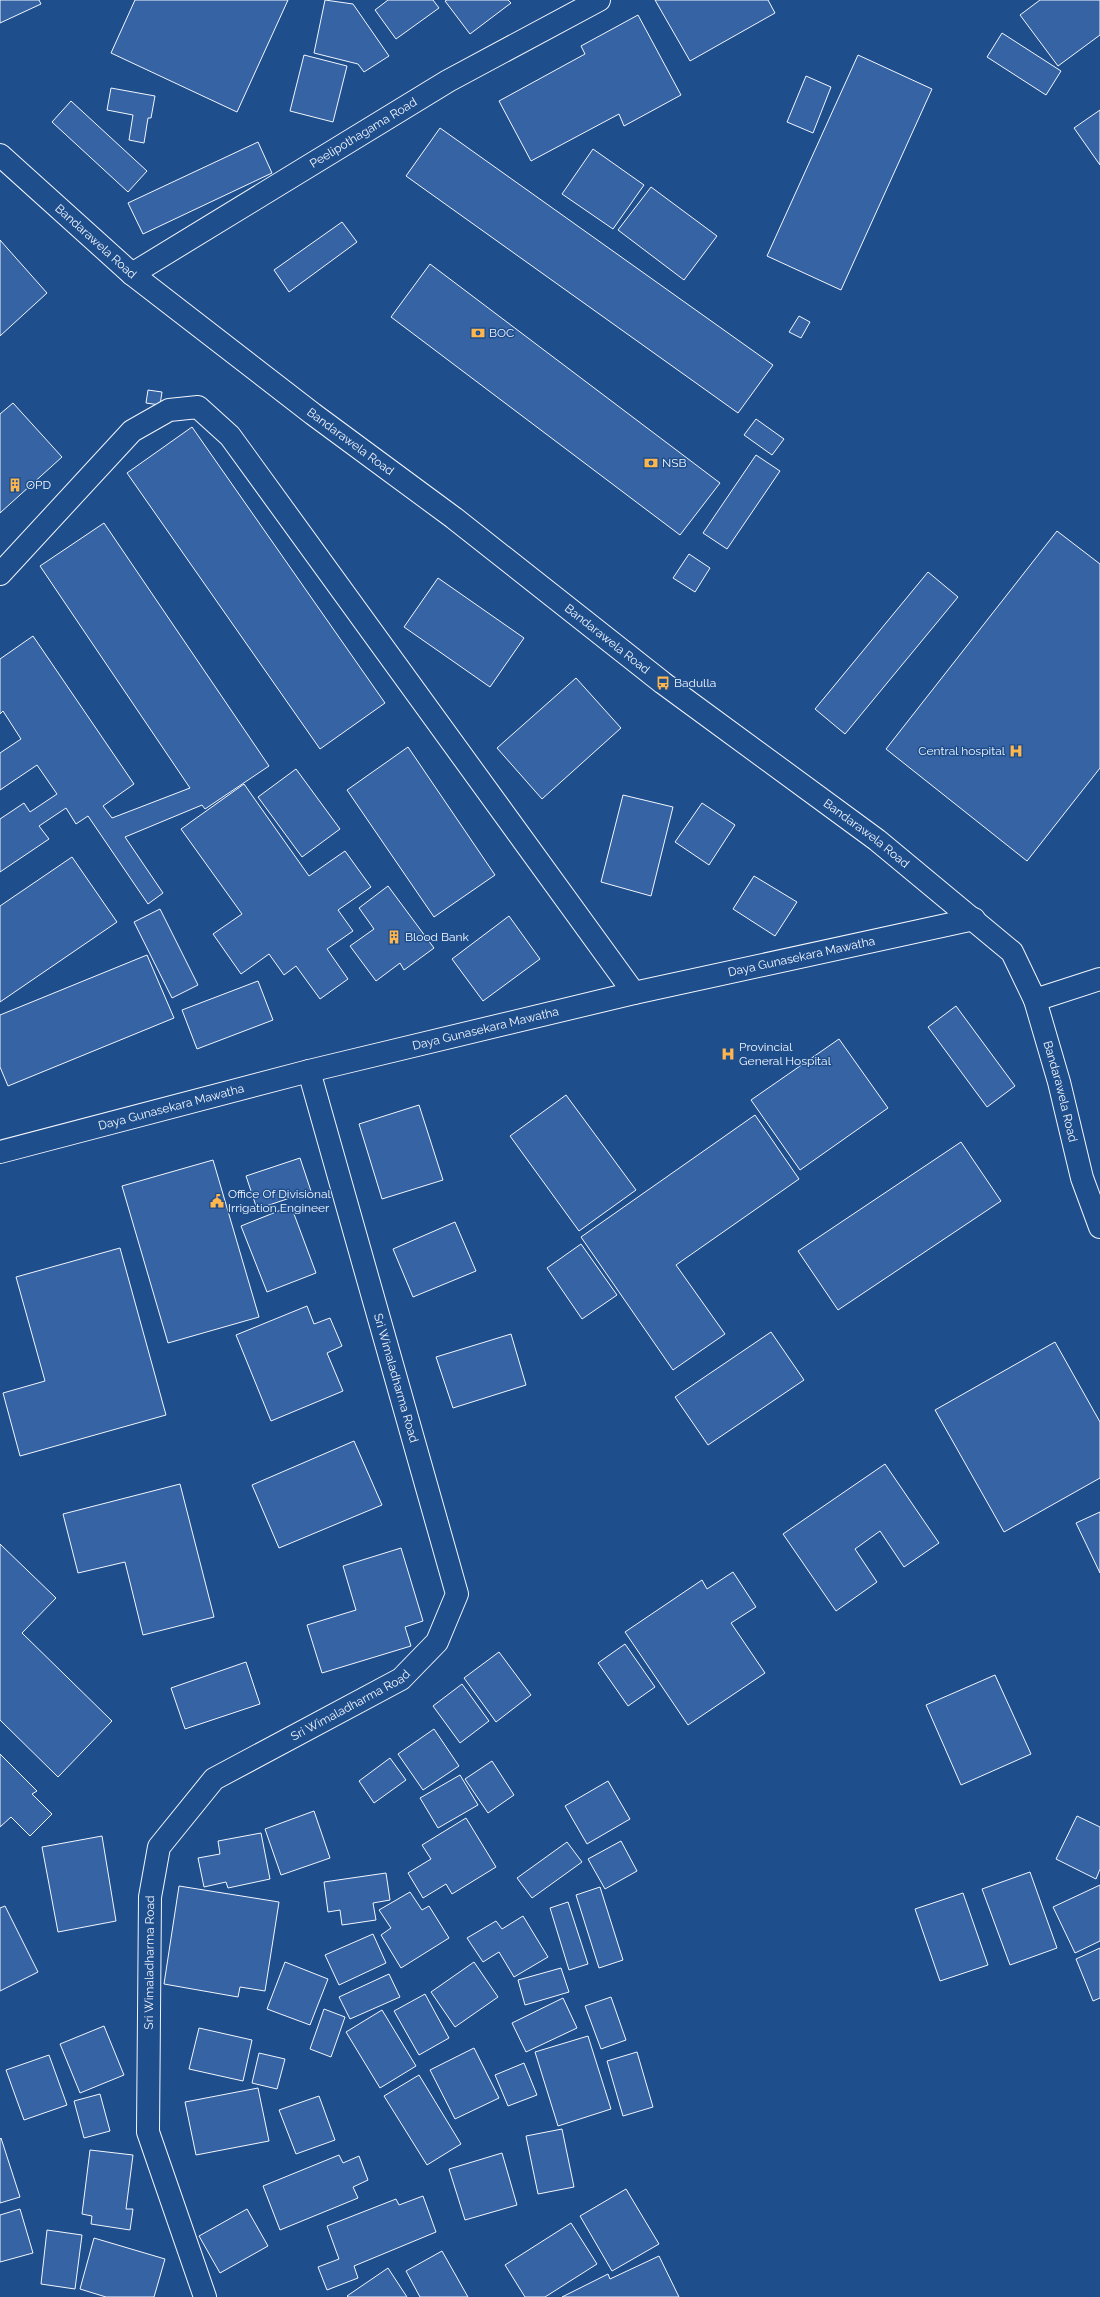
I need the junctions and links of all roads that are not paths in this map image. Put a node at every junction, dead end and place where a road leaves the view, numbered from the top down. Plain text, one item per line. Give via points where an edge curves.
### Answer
1 (599, 0) edge
2 (0, 155) edge
3 (132, 274) junction
4 (0, 574) edge
5 (974, 919) junction
6 (1100, 980) edge
7 (634, 993) junction
8 (1035, 1000) junction
9 (309, 1071) junction
10 (0, 1152) edge
11 (1100, 1227) edge
12 (205, 2297) edge

1 - 3 main road, Peelipothagama Road via 448,81
2 - 3 main road, Bandarawela Road
3 - 5 main road, Bandarawela Road via 454,518 663,683 877,840
4 - 7 main road via 132,431 169,410 198,407 230,436
5 - 7 main road, Daya Gunasekara Mawatha
5 - 8 main road, Bandarawela Road via 1012,952
6 - 8 main road
7 - 9 main road, Daya Gunasekara Mawatha
8 - 11 main road, Bandarawela Road via 1059,1082 1082,1178
9 - 10 main road, Daya Gunasekara Mawatha
9 - 12 main road, Sri Wimaladharma Road via 456,1594 437,1642 401,1679 214,1779 159,1846 150,1897 148,2132

